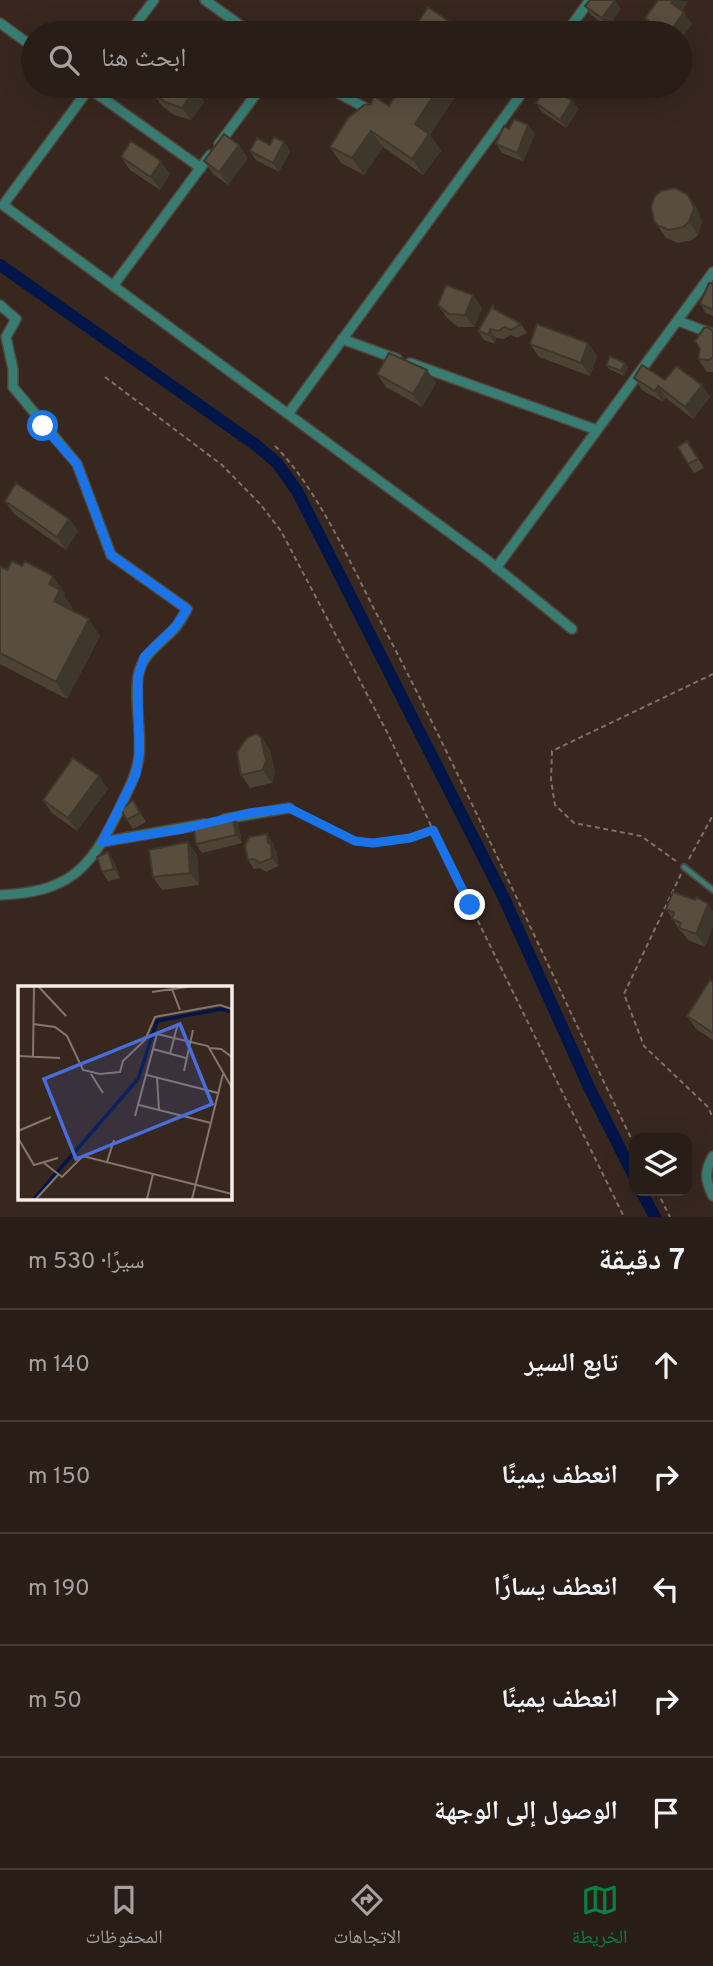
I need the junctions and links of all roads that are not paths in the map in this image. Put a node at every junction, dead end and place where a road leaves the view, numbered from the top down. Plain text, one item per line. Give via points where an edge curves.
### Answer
1 (154, 0) edge
2 (205, 0) edge
3 (590, 0) edge
4 (138, 21) edge
5 (234, 21) edge
6 (575, 21) edge
7 (0, 23) edge
8 (21, 38) edge
9 (80, 98) edge
10 (105, 98) edge
11 (253, 98) edge
12 (347, 98) edge
13 (518, 98) edge
14 (378, 115) edge
15 (201, 168) junction
16 (713, 272) edge
17 (113, 286) junction
18 (0, 305) edge
19 (678, 321) junction
20 (713, 334) edge
21 (342, 339) junction
22 (288, 414) junction
23 (597, 430) junction
24 (496, 568) junction
25 (572, 629) dead end
26 (289, 808) road end
27 (102, 842) junction
28 (684, 867) road end
29 (713, 890) edge
30 (0, 895) edge
31 (713, 1156) edge
32 (713, 1196) edge

1 - 4 street
2 - 5 street
3 - 6 street
7 - 8 street
9 - 17 street via 3,205
10 - 15 street
11 - 15 street
12 - 14 street
13 - 21 street
15 - 17 street
16 - 19 street
17 - 22 street
18 - 27 street via 16,319 6,337 13,387 77,464 111,555 187,609 144,657 138,677 136,774
19 - 20 street
19 - 23 street
21 - 22 street
21 - 23 street
22 - 24 street
23 - 24 street
24 - 25 street
26 - 27 street
27 - 30 street via 72,878 27,894
28 - 29 lane
31 - 32 street via 706,1173

